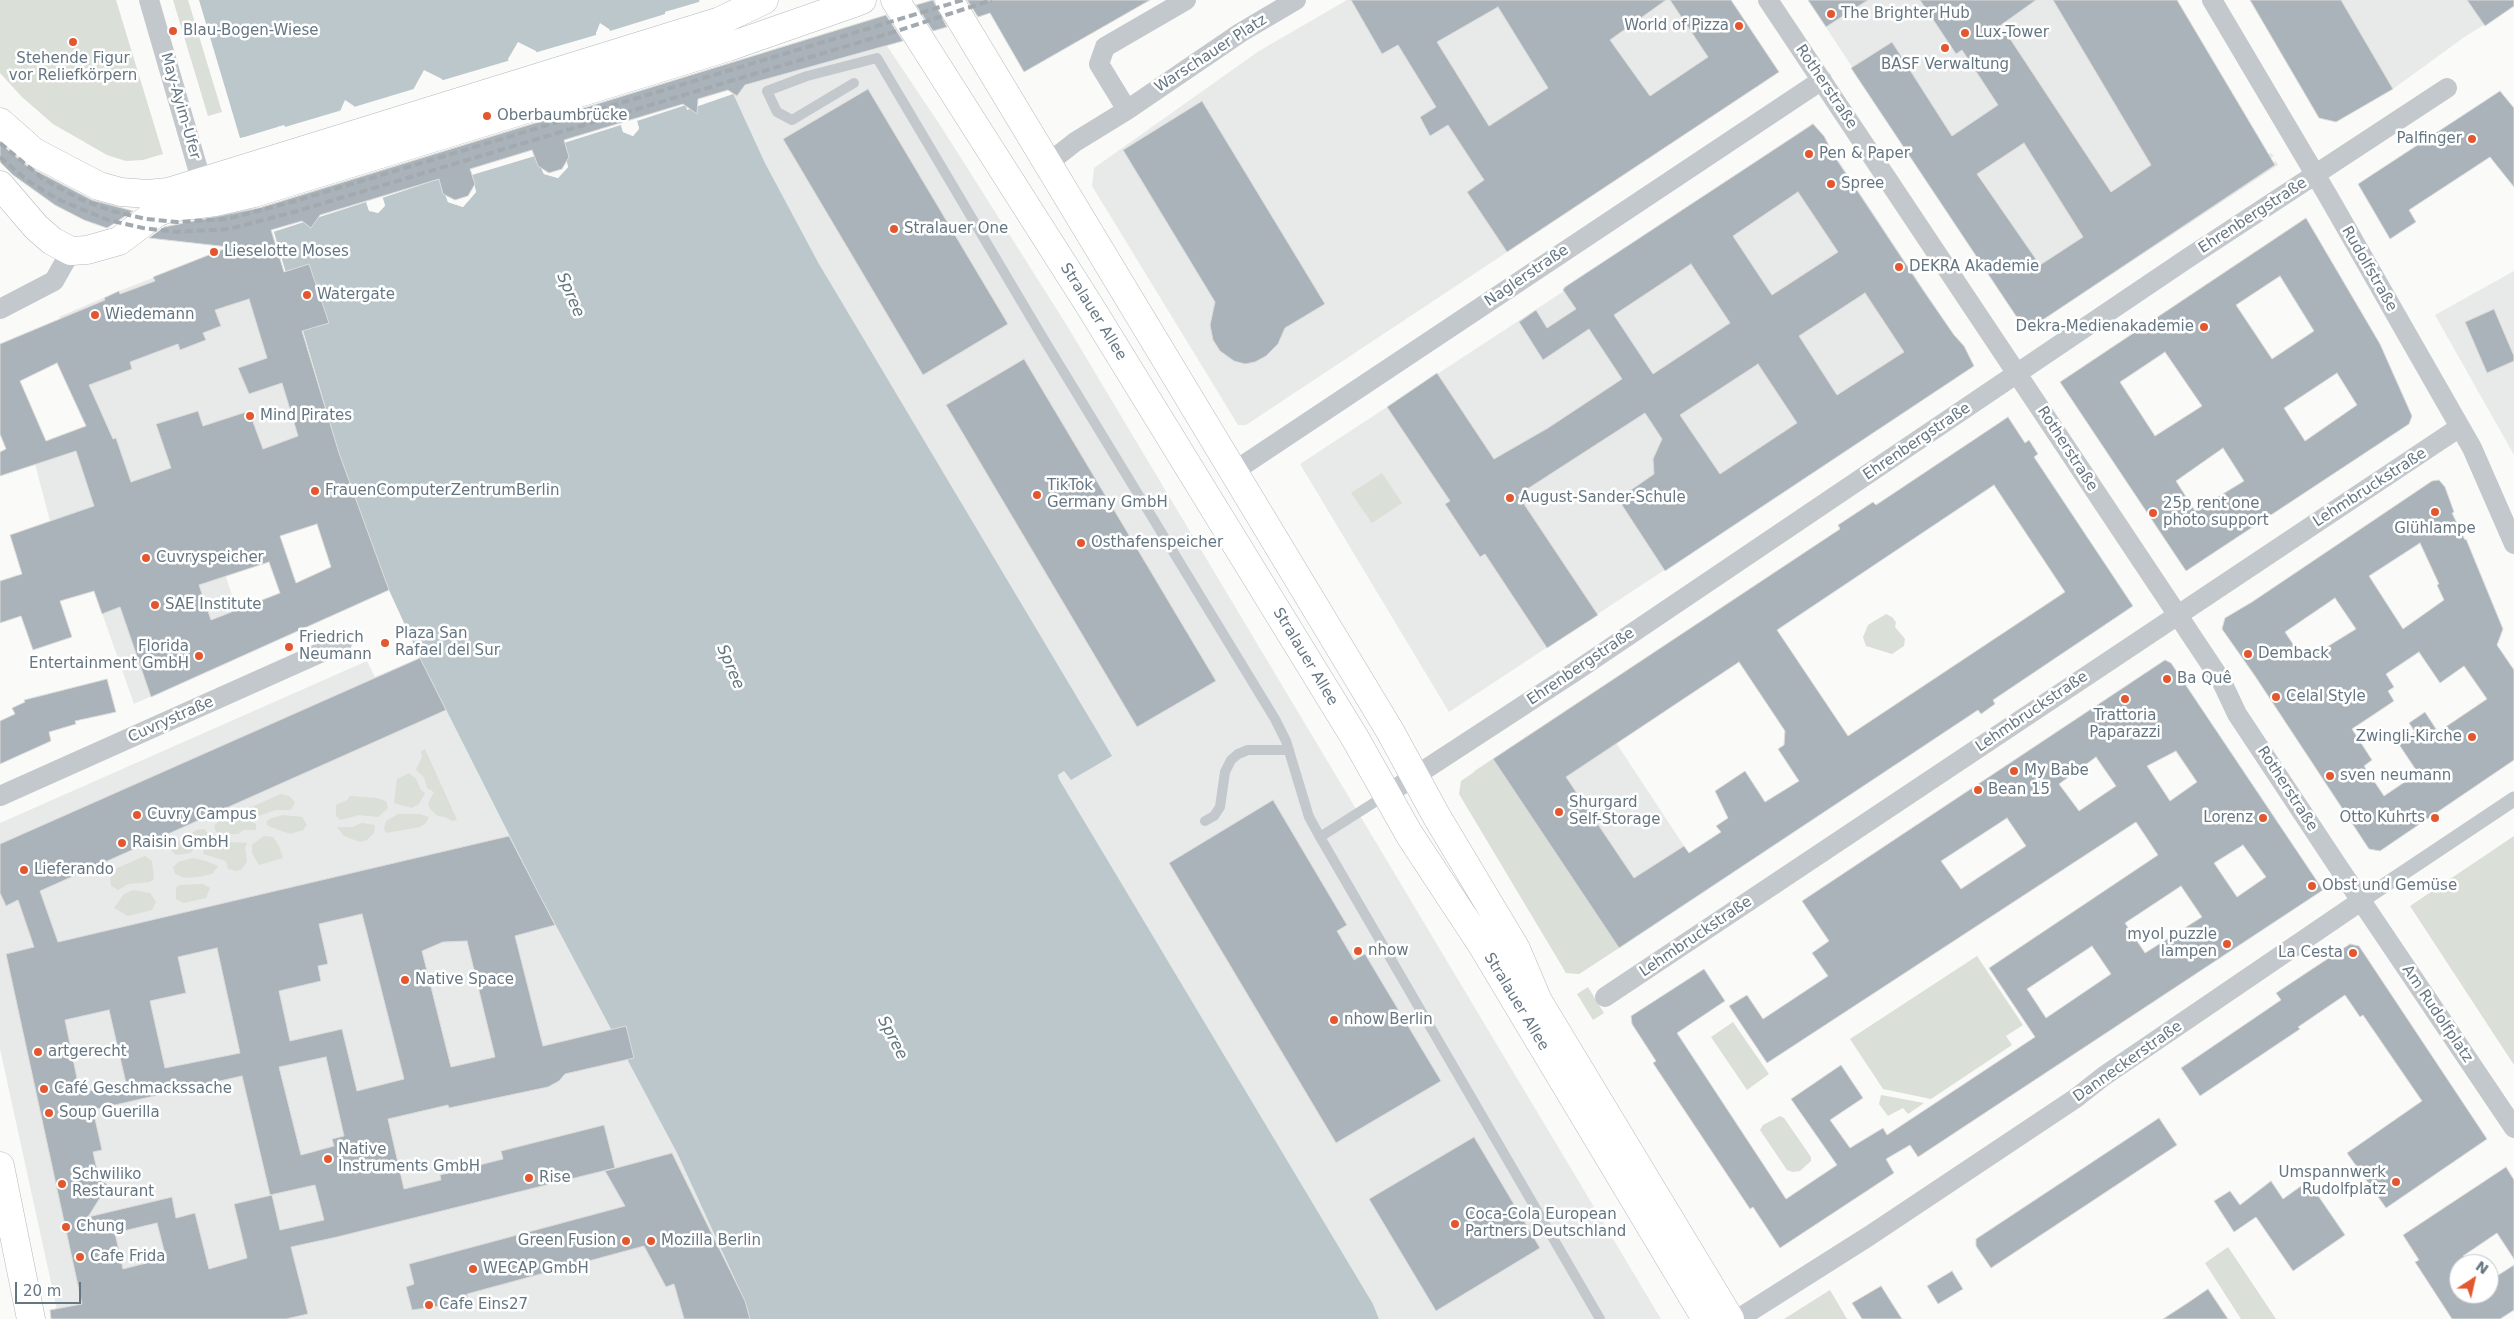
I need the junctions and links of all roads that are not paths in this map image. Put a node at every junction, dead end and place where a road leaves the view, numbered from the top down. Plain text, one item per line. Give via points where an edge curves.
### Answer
1 (149, 0) edge
2 (764, 0) edge
3 (895, 0) edge
4 (949, 0) edge
5 (1186, 0) edge
6 (1296, 0) edge
7 (1768, 0) edge
8 (2212, 0) edge
9 (858, 1) edge
10 (1822, 80) junction
11 (854, 83) dead end
12 (2447, 88) dead end
13 (1127, 110) junction
14 (0, 122) edge
15 (1047, 164) junction
16 (2316, 175) junction
17 (251, 180) junction
18 (0, 185) edge
19 (208, 192) junction
20 (71, 251) junction
21 (0, 309) edge
22 (2017, 374) junction
23 (2460, 427) junction
24 (1233, 472) junction
25 (2514, 544) edge
26 (2177, 615) junction
27 (342, 643) dead end
28 (1289, 750) junction
29 (1416, 776) junction
30 (1386, 795) junction
31 (0, 796) edge
32 (2514, 799) edge
33 (1205, 821) dead end
34 (1320, 837) junction
35 (2360, 900) junction
36 (1605, 997) dead end
37 (2514, 1128) edge
38 (0, 1166) edge
39 (33, 1318) edge
40 (1600, 1319) edge
41 (1706, 1319) edge
42 (1730, 1319) edge
43 (1738, 1319) edge

1 - 19 street, May-Ayim-Ufer
2 - 17 main road via 720,21
3 - 30 main road, Stralauer Allee via 1091,308 1355,738
4 - 15 main road, Stralauer Allee
5 - 13 street via 1105,47 1099,64
6 - 13 street, Warschauer Platz via 1240,32
7 - 10 street, Rotherstraße
8 - 16 street, Rudolfstraße
9 - 17 main road via 728,47
10 - 22 street, Rotherstraße
10 - 24 street, Naglerstraße
11 - 28 lane via 792,120 777,112 767,91 807,76 877,58 1275,719
12 - 16 street, Ehrenbergstraße
13 - 15 street, Warschauer Platz via 1075,142
14 - 19 main road via 34,152 99,186 148,194
15 - 24 main road, Stralauer Allee
16 - 22 street, Ehrenbergstraße
16 - 23 street, Rudolfstraße
17 - 19 main road
18 - 20 main road via 36,227
19 - 20 main road via 156,213 119,241
20 - 21 street via 54,281
22 - 26 street, Rotherstraße
22 - 29 street, Ehrenbergstraße
23 - 25 street, Rudolfstraße
23 - 26 street, Lehmbruckstraße
24 - 29 main road, Stralauer Allee
26 - 35 street, Rotherstraße via 2221,680 2237,714
26 - 36 street, Lehmbruckstraße
27 - 31 street, Cuvrystraße
28 - 33 lane via 1248,750 1238,754 1225,772 1220,807
28 - 34 lane via 1309,816
29 - 30 street, Ehrenbergstraße
29 - 42 main road, Stralauer Allee via 1516,949 1538,1001
30 - 34 lane
30 - 41 main road, Stralauer Allee via 1482,945
32 - 35 street, Danneckerstraße
34 - 40 lane
35 - 37 street, Am Rudolfplatz
35 - 43 street, Danneckerstraße via 2076,1098
38 - 39 main road

